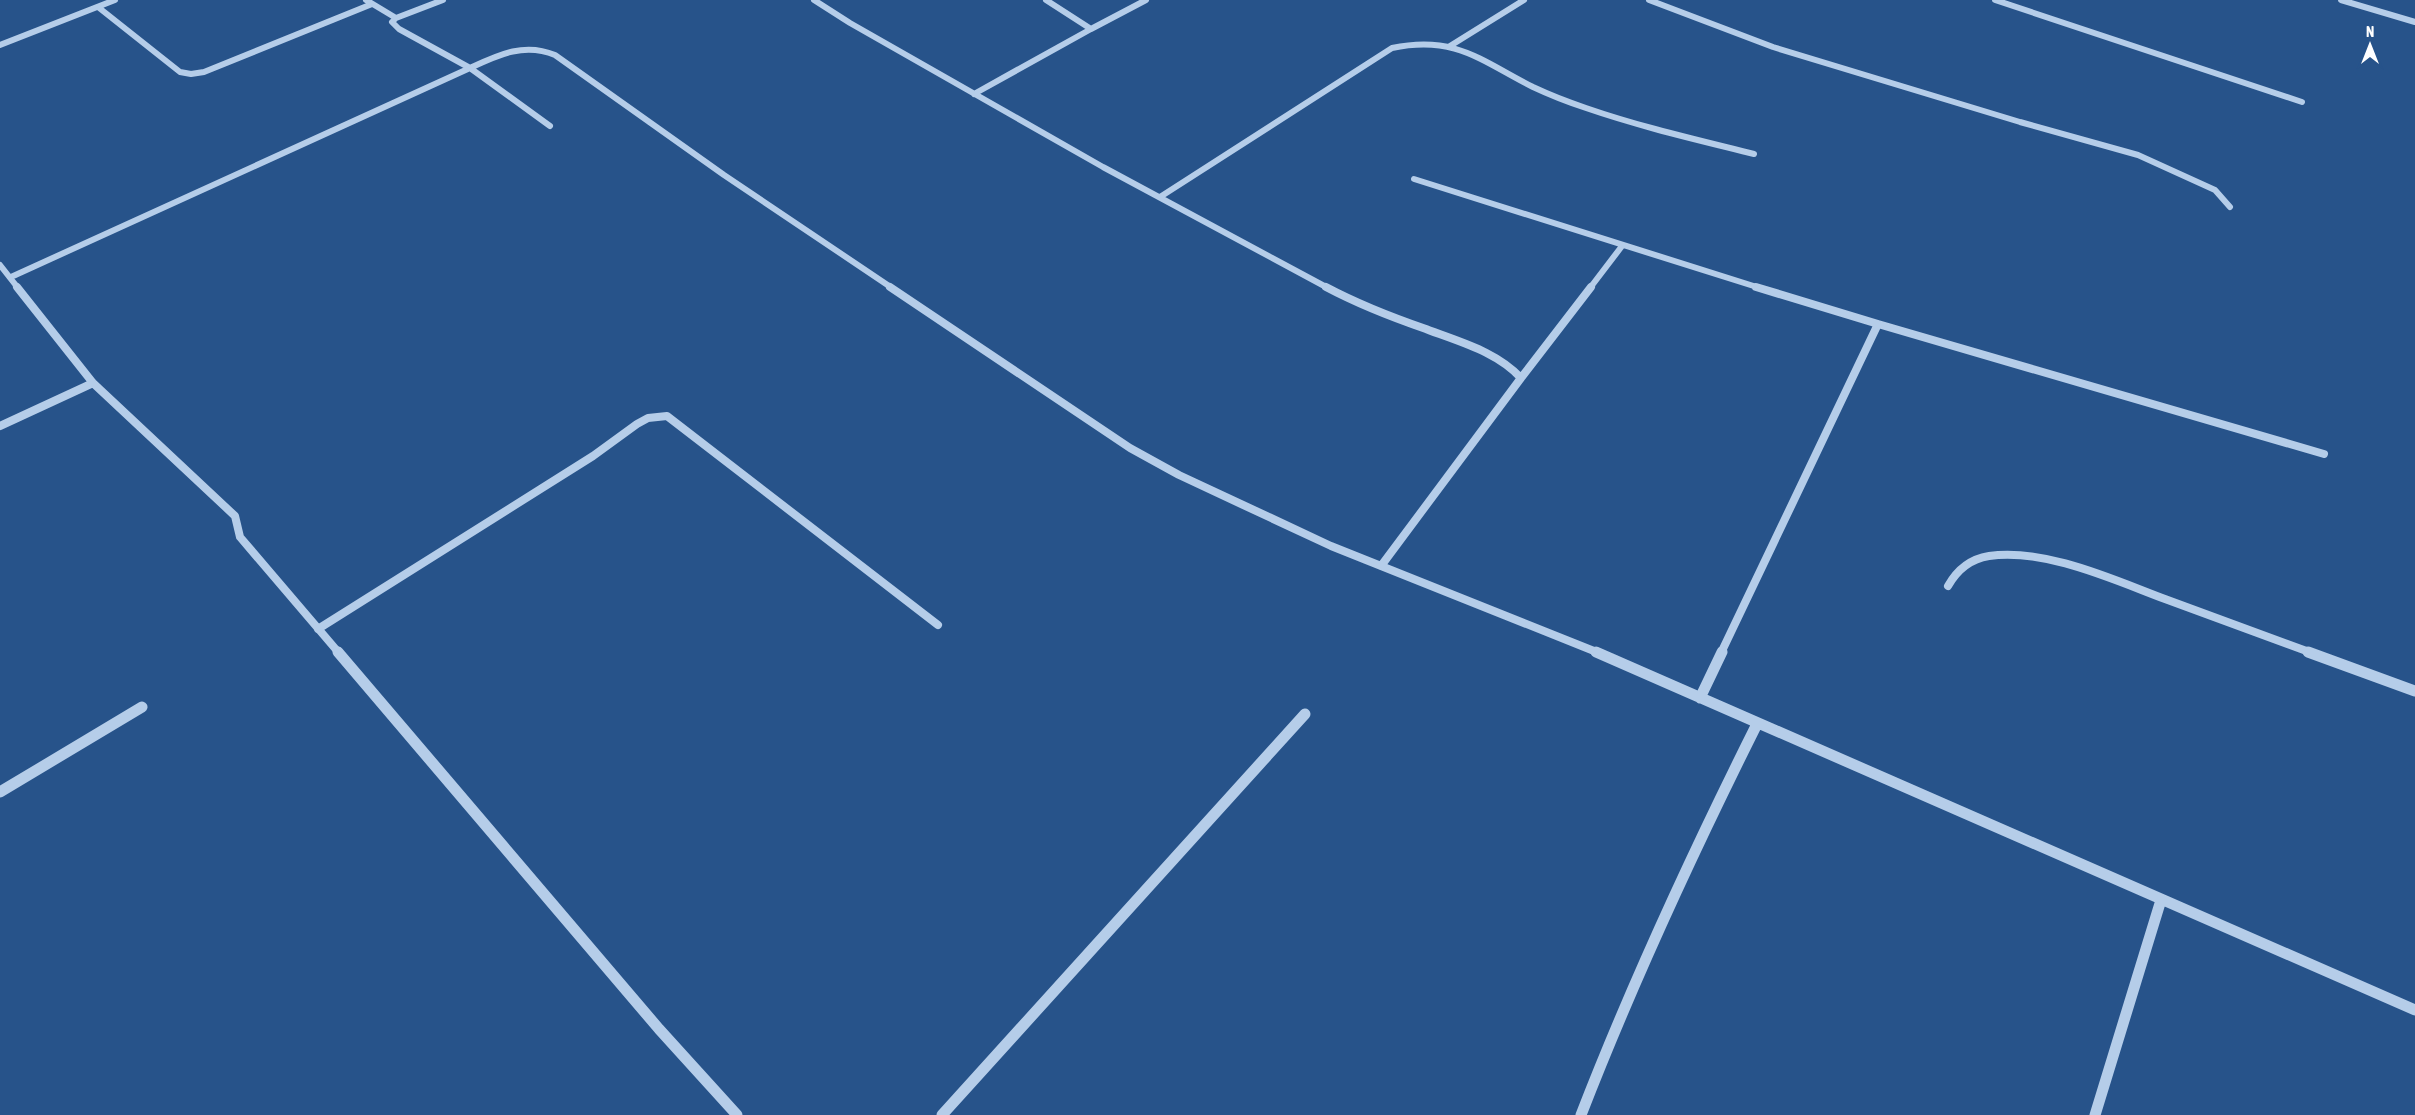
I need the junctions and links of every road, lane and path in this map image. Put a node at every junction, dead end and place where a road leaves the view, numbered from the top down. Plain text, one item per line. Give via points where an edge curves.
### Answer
1 (115, 0) edge
2 (443, 0) edge
3 (814, 0) edge
4 (1046, 0) edge
5 (1146, 0) edge
6 (1524, 0) edge
7 (1649, 0) edge
8 (1995, 0) edge
9 (2341, 0) edge
10 (369, 2) edge
11 (98, 7) junction
12 (396, 18) junction
13 (2415, 22) edge
14 (1091, 29) junction
15 (0, 45) edge
16 (1450, 46) junction
17 (470, 68) junction
18 (974, 94) junction
19 (2302, 102) dead end
20 (550, 126) dead end
21 (1754, 154) dead end
22 (1414, 179) dead end
23 (1160, 197) junction
24 (2230, 207) dead end
25 (1622, 246) junction
26 (0, 265) edge
27 (11, 277) junction
28 (1878, 324) junction
29 (1521, 378) junction
30 (93, 383) junction
31 (0, 426) edge
32 (2324, 454) dead end
33 (1381, 566) junction
34 (1948, 586) dead end
35 (938, 625) dead end
36 (318, 629) junction
37 (2415, 691) edge
38 (1700, 698) junction
39 (142, 707) dead end
40 (1305, 714) dead end
41 (1757, 724) junction
42 (0, 792) edge
43 (2161, 900) junction
44 (2415, 1010) edge
45 (737, 1115) edge
46 (942, 1115) edge
47 (1582, 1115) edge
48 (2094, 1115) edge

1 - 11 street
2 - 12 street
3 - 18 street
4 - 14 street
5 - 14 street
6 - 16 street
7 - 24 street via 1773,47 2138,155 2215,190
8 - 19 street
9 - 13 street
10 - 11 street via 204,72 191,74 180,72
10 - 12 street
11 - 15 street
12 - 17 street via 392,22 399,28
14 - 18 street
16 - 21 street via 1484,59 1546,93 1592,110
16 - 23 street via 1428,42 1392,48
17 - 20 street
17 - 27 street
17 - 33 street via 506,52 524,48 535,47 555,55 724,175 1130,448 1179,475
18 - 23 street
22 - 25 street
23 - 29 street via 1358,304 1481,350 1510,365
25 - 28 street
25 - 29 street
26 - 27 street
27 - 30 street
28 - 32 street
28 - 38 street
29 - 33 street
30 - 31 street
30 - 36 street via 235,516 240,537
33 - 38 street via 1572,642
34 - 37 street via 1959,570 1978,559 2010,555 2047,560 2096,573
35 - 36 street via 667,416 648,418 637,424 593,456
36 - 45 street via 652,1022
38 - 41 street
39 - 42 street
40 - 46 street
41 - 43 street
41 - 47 street via 1691,854 1615,1026
43 - 44 street
43 - 48 street

